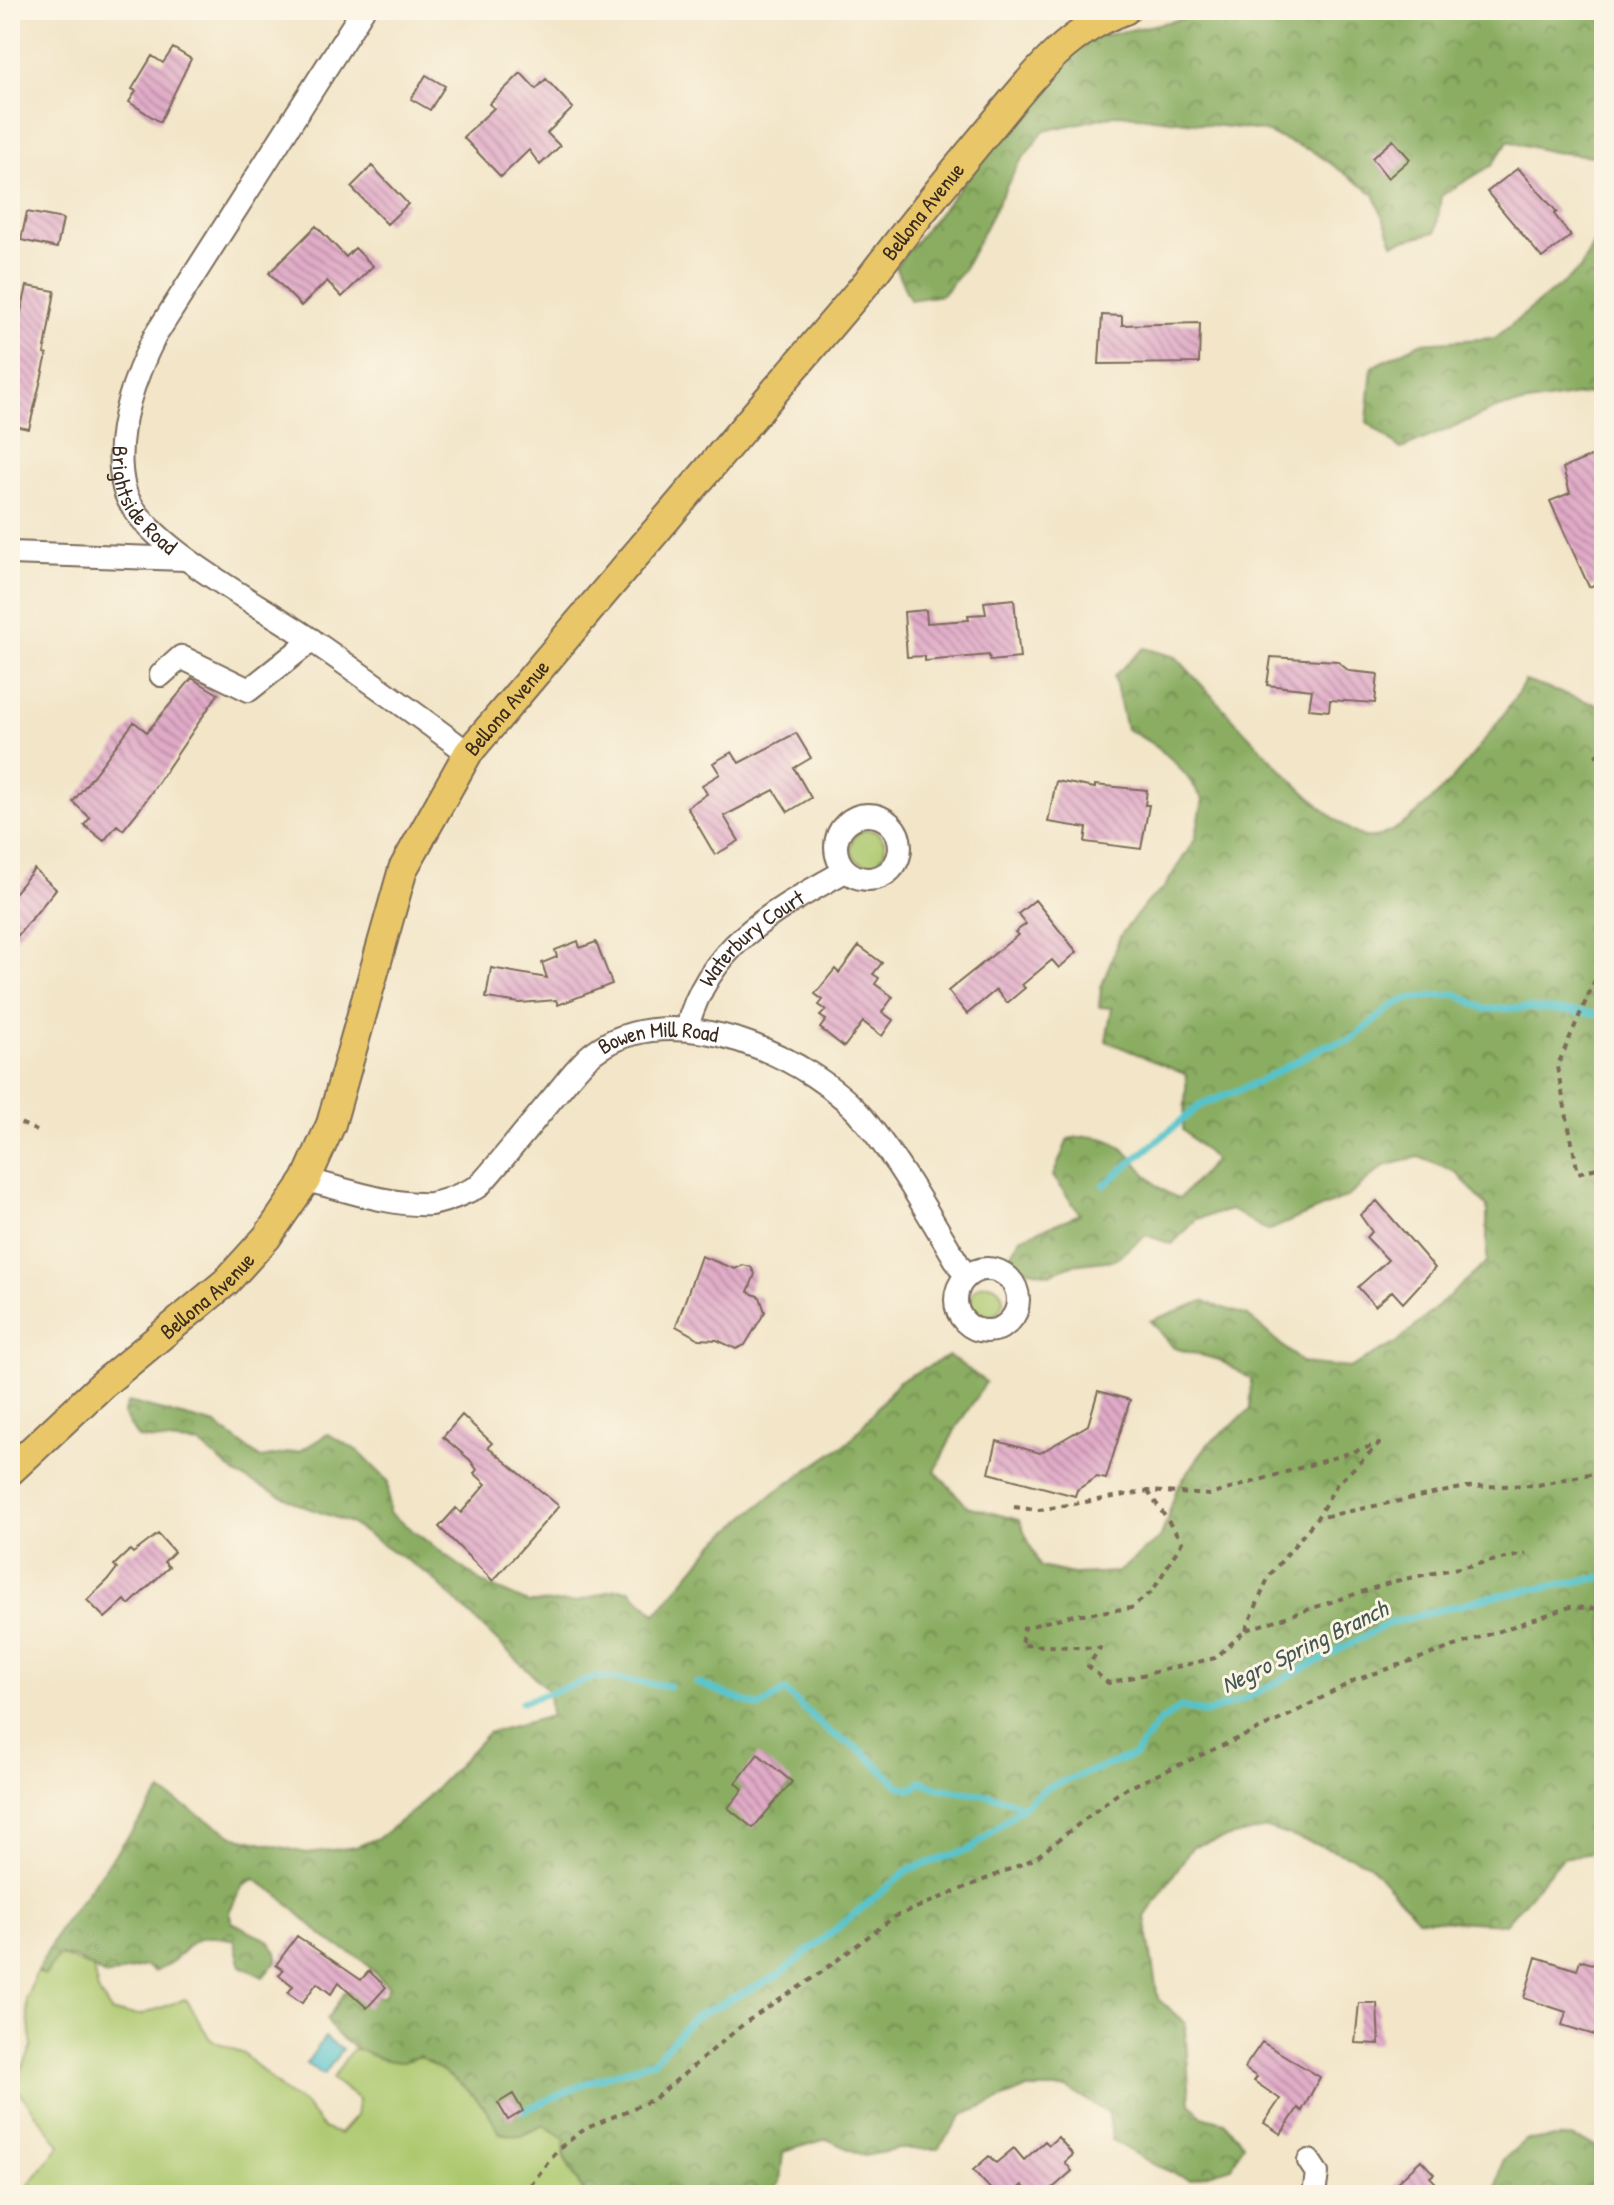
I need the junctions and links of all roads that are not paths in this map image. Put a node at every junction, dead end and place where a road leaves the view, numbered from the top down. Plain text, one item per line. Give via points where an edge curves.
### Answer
1 (363, 10) edge
2 (1125, 10) edge
3 (10, 553) edge
4 (185, 559) junction
5 (312, 640) junction
6 (161, 675) dead end
7 (468, 753) junction
8 (845, 871) dead end
9 (687, 1028) junction
10 (306, 1180) junction
11 (966, 1277) dead end
12 (10, 1471) edge
13 (1309, 2161) dead end
14 (1314, 2195) edge

1 - 4 street, Brightside Road via 181,291 138,370 121,451 124,489 135,512
2 - 7 main road, Bellona Avenue via 1073,37 1040,68 868,281
3 - 4 street
4 - 5 street, Brightside Road
5 - 6 street via 249,690 181,657
5 - 7 street, Brightside Road
7 - 10 main road, Bellona Avenue via 403,869 331,1124
8 - 9 street, Waterbury Court via 729,948 703,982
9 - 10 street, Bowen Mill Road via 646,1032 593,1053 478,1187 456,1197 432,1204 407,1202
9 - 11 street, Bowen Mill Road via 749,1044 794,1064 835,1092 867,1122
10 - 12 main road, Bellona Avenue via 267,1237 226,1282 102,1385
13 - 14 street via 1317,2173

